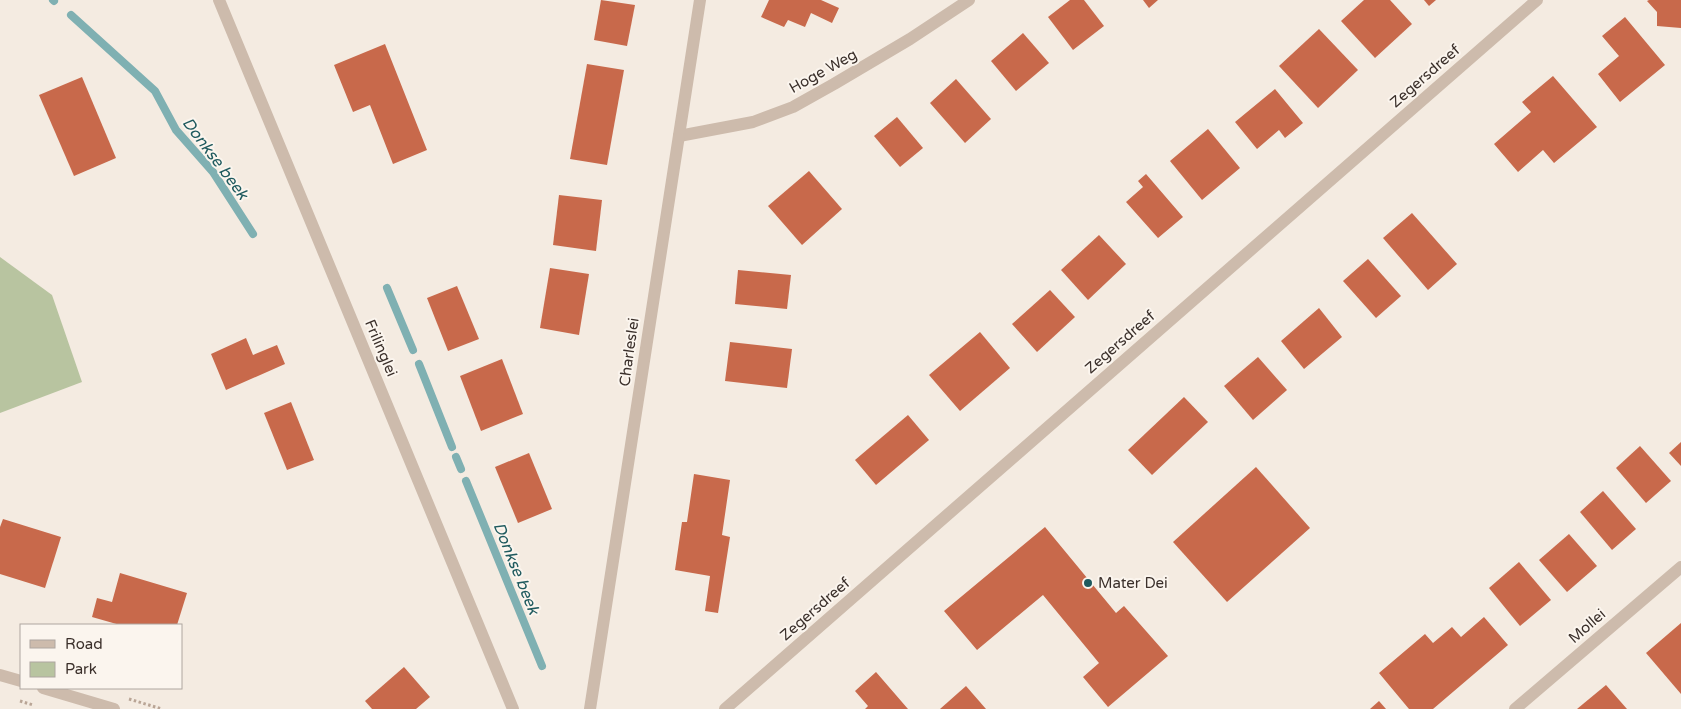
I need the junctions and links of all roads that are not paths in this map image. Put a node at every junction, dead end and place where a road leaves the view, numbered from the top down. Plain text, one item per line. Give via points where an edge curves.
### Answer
1 (219, 0) edge
2 (700, 0) edge
3 (969, 0) edge
4 (1536, 0) edge
5 (679, 136) junction
6 (1681, 567) edge
7 (0, 675) edge
8 (20, 681) edge
9 (46, 689) edge
10 (114, 709) edge
11 (513, 709) edge
12 (590, 709) edge
13 (725, 709) edge
14 (1515, 709) edge

1 - 11 street, Frilinglei
2 - 5 street, Charleslei
3 - 5 street, Hoge Weg via 910,39 793,107 753,122
4 - 13 street, Zegersdreef
5 - 12 street, Charleslei
6 - 14 street, Mollei
7 - 8 street
9 - 10 street

